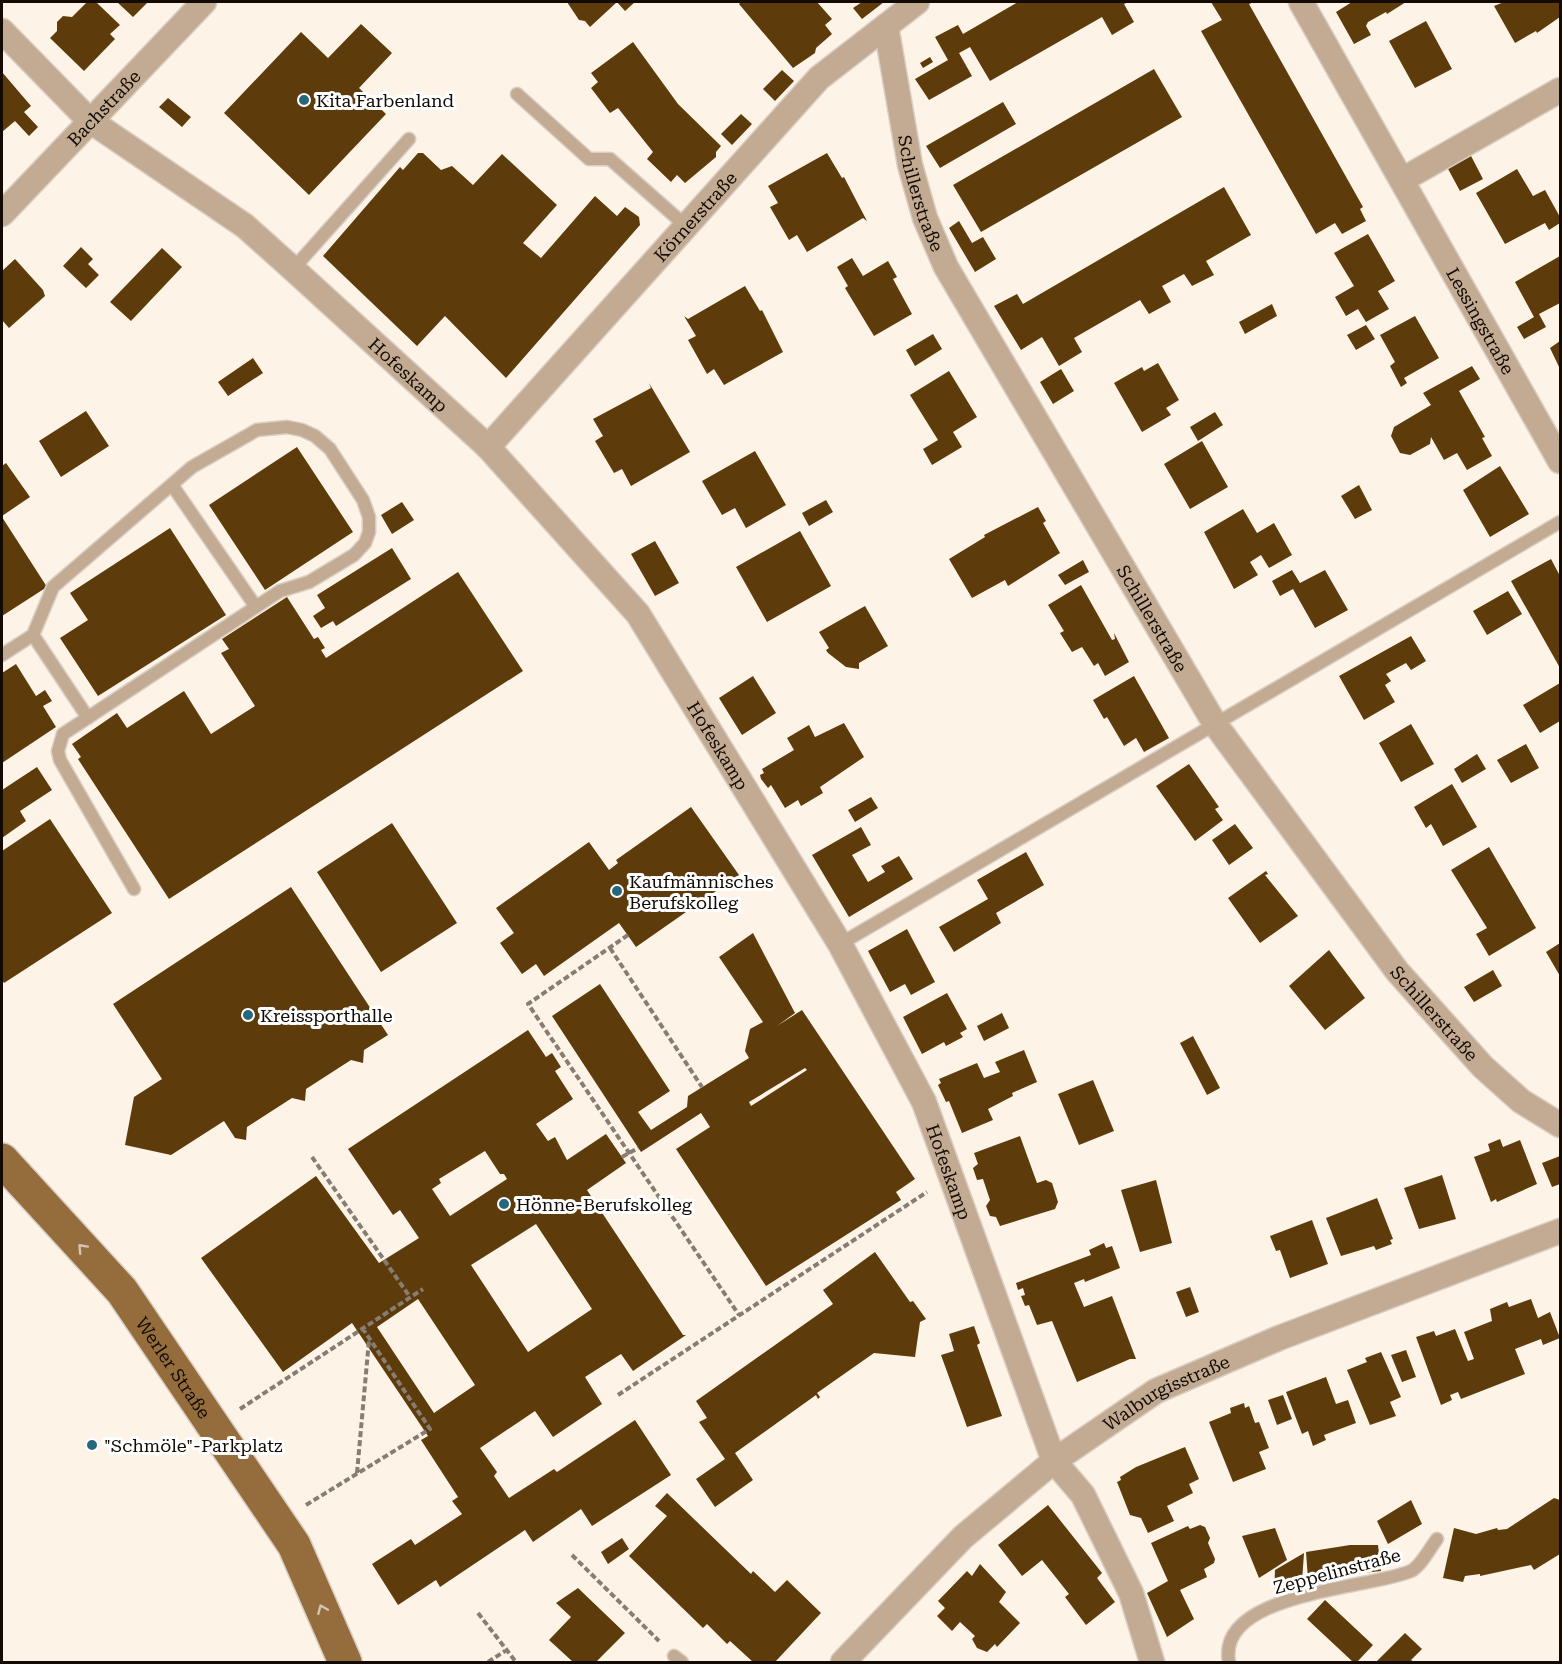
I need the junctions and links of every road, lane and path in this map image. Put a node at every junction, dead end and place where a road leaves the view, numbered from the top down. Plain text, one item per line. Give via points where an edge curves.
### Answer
1 (204, 2) edge
2 (917, 2) edge
3 (1302, 2) edge
4 (886, 26) junction
5 (2, 31) edge
6 (1560, 90) edge
7 (517, 94) dead end
8 (89, 120) junction
9 (409, 139) dead end
10 (1402, 180) junction
11 (2, 214) edge
12 (686, 226) junction
13 (293, 269) junction
14 (488, 447) junction
15 (1560, 461) edge
16 (172, 485) junction
17 (1560, 522) edge
18 (256, 608) junction
19 (33, 635) junction
20 (2, 655) edge
21 (88, 718) junction
22 (1215, 724) junction
23 (134, 889) dead end
24 (628, 935) dead end
25 (840, 944) junction
26 (610, 948) junction
27 (702, 1087) dead end
28 (1560, 1125) edge
29 (638, 1148) dead end
30 (631, 1152) junction
31 (312, 1157) dead end
32 (622, 1158) dead end
33 (2, 1160) edge
34 (951, 1177) junction
35 (1560, 1231) edge
36 (423, 1289) dead end
37 (411, 1297) junction
38 (739, 1315) junction
39 (363, 1329) junction
40 (369, 1338) junction
41 (618, 1395) dead end
42 (214, 1427) junction
43 (1054, 1461) junction
44 (357, 1474) junction
45 (279, 1522) junction
46 (1437, 1539) dead end
47 (572, 1555) dead end
48 (478, 1613) dead end
49 (505, 1651) junction
50 (678, 1659) edge
51 (345, 1662) edge
52 (488, 1662) edge
53 (516, 1662) edge
54 (843, 1662) edge
55 (1152, 1662) edge
56 (1229, 1662) edge

1 - 8 street, Bachstraße
2 - 4 street, Körnerstraße
3 - 10 street, Lessingstraße
4 - 12 street, Körnerstraße via 819,78
4 - 22 street, Schillerstraße via 910,165 925,219 946,267
5 - 8 street, Hofeskamp
6 - 10 street
7 - 12 lane via 589,159 610,159
8 - 11 street, Bachstraße
8 - 13 street, Hofeskamp via 245,226
9 - 13 lane
10 - 15 street, Lessingstraße
12 - 14 street, Körnerstraße
13 - 14 street, Hofeskamp
14 - 25 street, Hofeskamp via 638,614
16 - 18 lane
16 - 18 lane via 192,467 257,430 302,430 330,449 363,500 369,517 365,543 354,555 309,582 280,591
16 - 19 lane via 53,587
17 - 22 lane
18 - 21 lane
19 - 20 lane
19 - 21 lane
21 - 23 lane via 63,734 58,751
22 - 25 lane
22 - 28 street, Schillerstraße via 1397,970 1484,1067 1521,1101
24 - 26 path
25 - 34 street, Hofeskamp via 924,1102
26 - 27 path
26 - 30 path via 528,1004
29 - 30 path
30 - 32 path
30 - 38 path
31 - 37 path
42 -> 33 main road, Werler Straße via 122,1291
34 - 38 path
34 - 43 street, Hofeskamp
35 - 43 street, Walburgisstraße via 1279,1338 1156,1390
36 - 37 path
37 - 39 path
38 - 41 path
39 - 40 path
39 - 42 path
40 - 44 path
40 - 44 path via 430,1429
42 - 45 main road, Werler Straße
43 - 54 street, Walburgisstraße via 963,1537
43 - 55 street, Hofeskamp via 1083,1495 1131,1593
44 - 45 path
51 -> 45 main road, Werler Straße via 294,1545
46 - 56 lane, Zeppelinstraße via 1414,1570 1387,1579 1309,1593 1272,1606 1237,1629 1227,1653
47 - 50 path
48 - 49 path
49 - 52 path
49 - 53 path

